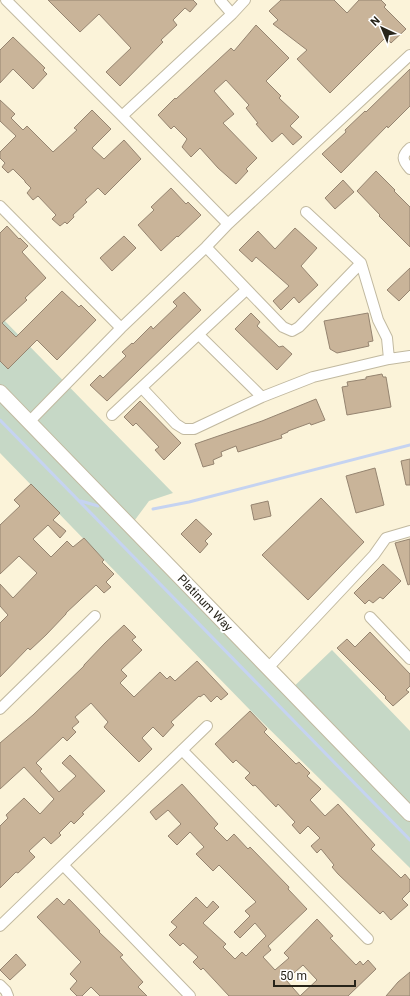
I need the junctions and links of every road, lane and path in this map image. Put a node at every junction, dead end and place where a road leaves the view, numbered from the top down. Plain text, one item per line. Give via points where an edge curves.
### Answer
1 (6, 0) edge
2 (220, 0) edge
3 (245, 0) edge
4 (232, 14) junction
5 (410, 55) edge
6 (122, 116) junction
7 (410, 148) edge
8 (410, 169) edge
9 (0, 206) edge
10 (306, 212) dead end
11 (228, 224) junction
12 (206, 247) junction
13 (361, 263) junction
14 (246, 290) junction
15 (121, 328) junction
16 (199, 334) junction
17 (410, 356) edge
18 (389, 359) junction
19 (142, 388) junction
20 (0, 392) edge
21 (262, 397) junction
22 (112, 414) dead end
23 (29, 422) junction
24 (410, 531) edge
25 (95, 616) dead end
26 (370, 617) dead end
27 (410, 659) edge
28 (268, 668) junction
29 (0, 709) edge
30 (207, 726) dead end
31 (182, 750) junction
32 (410, 814) edge
33 (63, 865) junction
34 (0, 926) edge
35 (368, 939) dead end
36 (0, 985) edge
37 (8, 996) edge
38 (190, 996) edge

1 - 6 street
2 - 4 street
3 - 4 street
4 - 6 street
5 - 11 street
6 - 11 street
7 - 8 street via 404,153 403,159
9 - 15 street
10 - 13 street
11 - 12 street
12 - 14 street
12 - 15 street
13 - 14 street via 299,327 292,331 283,327
13 - 18 street via 378,320 387,338
14 - 16 street
15 - 23 street
16 - 19 street
16 - 21 street
17 - 18 street
18 - 21 street via 313,377
19 - 21 street via 176,424 184,429 194,429
19 - 22 street
20 - 23 street, Platinum Way
23 - 28 street, Platinum Way
24 - 28 street via 386,538 374,555
25 - 29 street
26 - 27 street
28 - 32 street, Platinum Way
30 - 31 street
31 - 33 street
31 - 35 street
33 - 34 street
33 - 38 street
36 - 37 street

